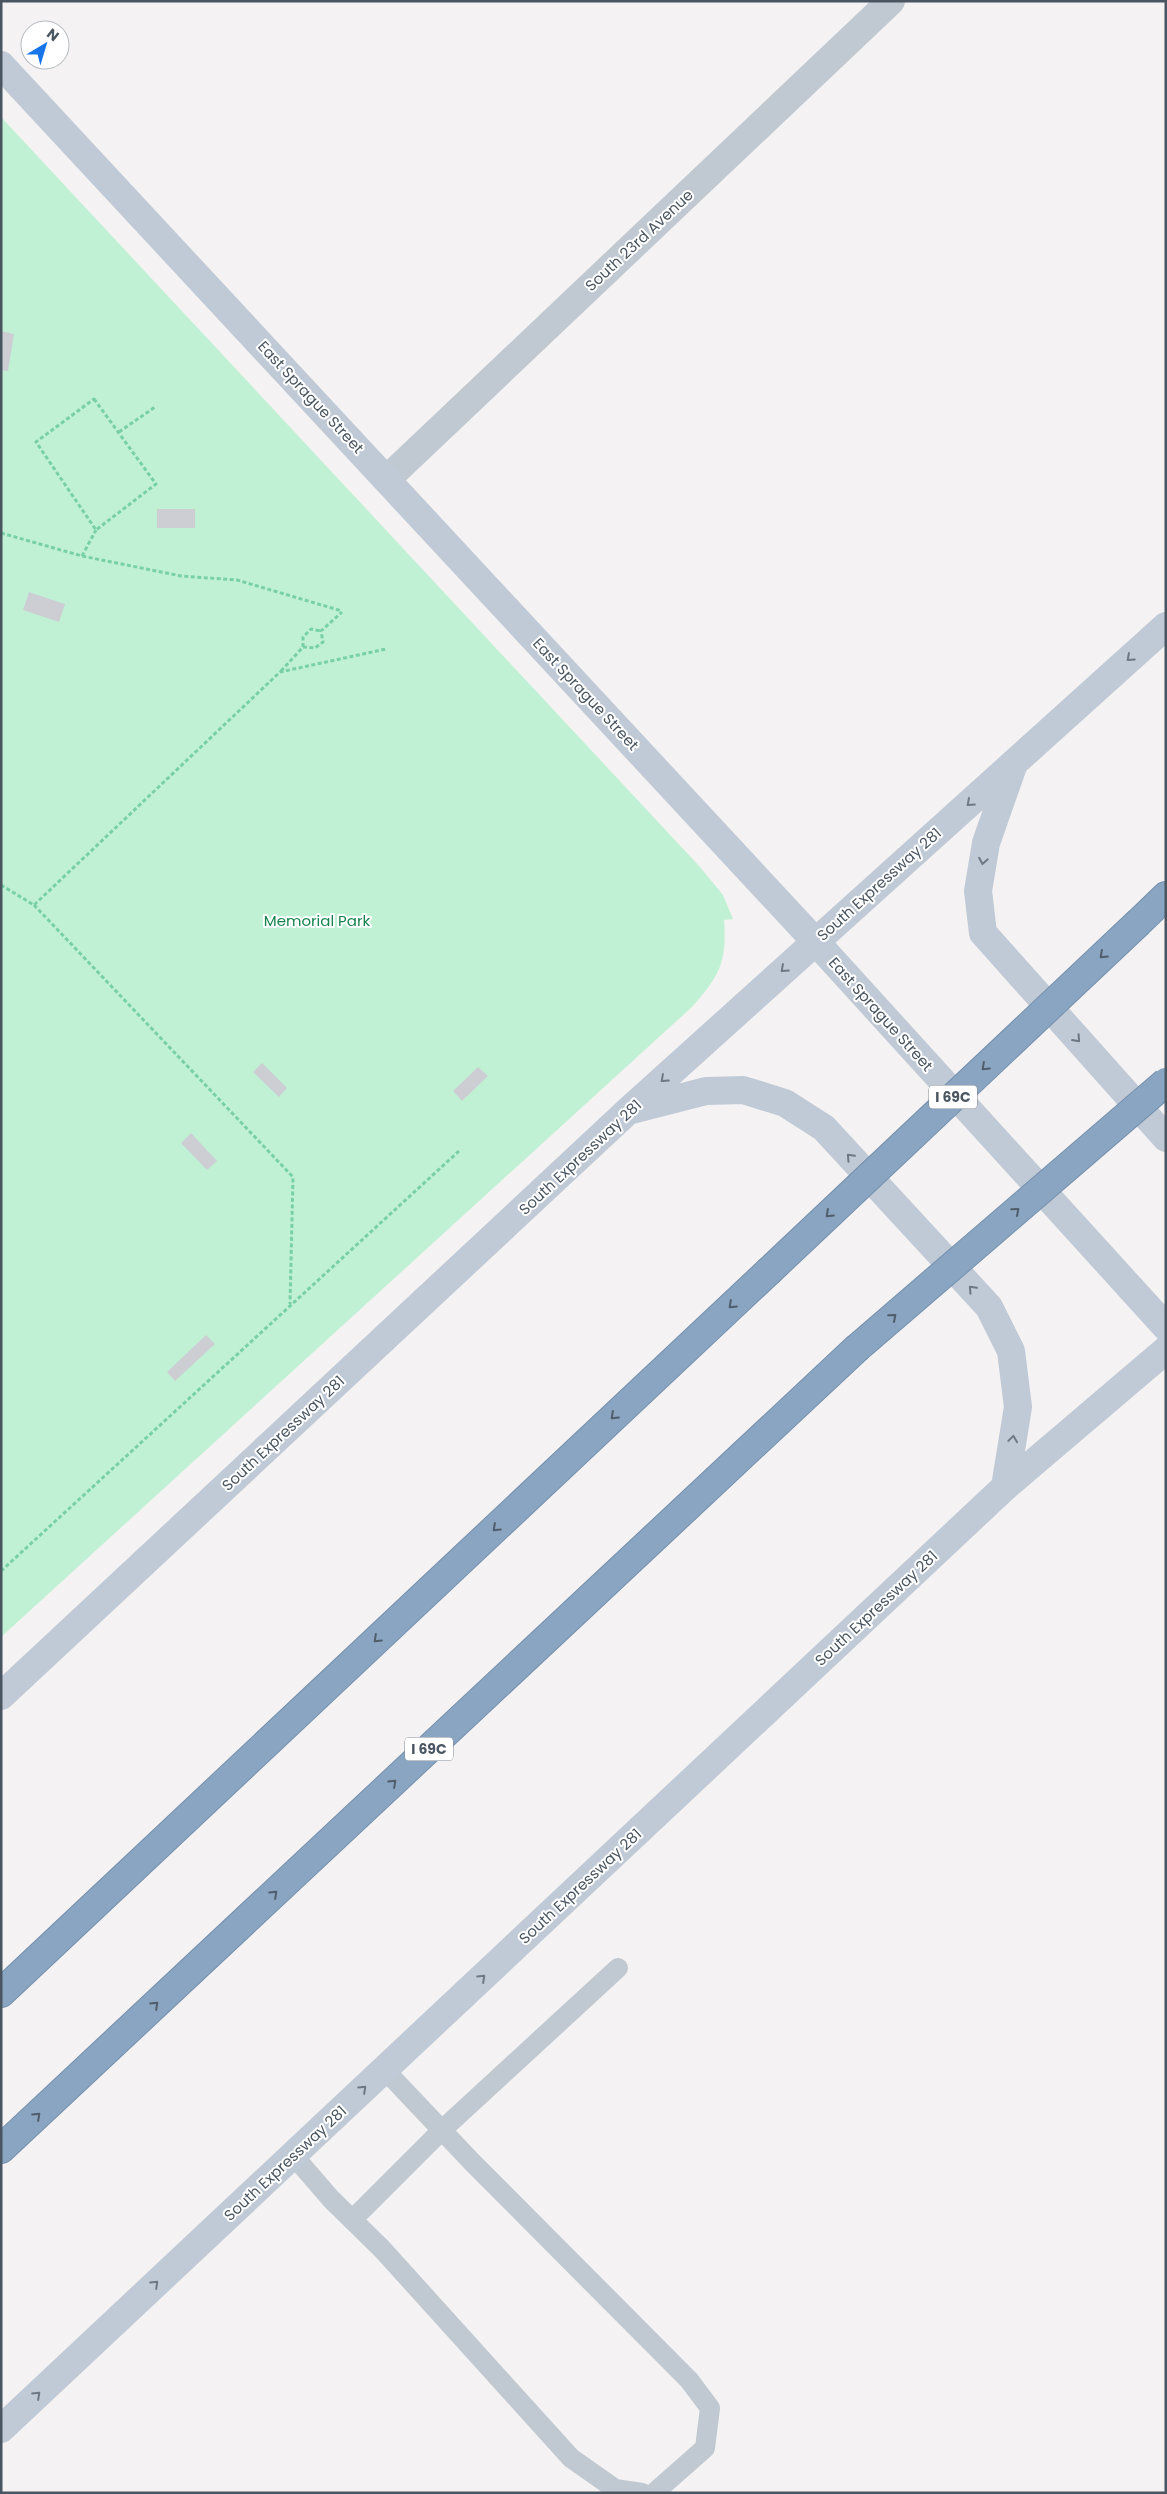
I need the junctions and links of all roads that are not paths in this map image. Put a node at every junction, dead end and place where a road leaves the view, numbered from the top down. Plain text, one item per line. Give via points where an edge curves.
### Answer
1 (891, 1) edge
2 (1, 66) edge
3 (387, 479) junction
4 (1166, 626) edge
5 (1013, 764) junction
6 (1166, 896) edge
7 (814, 941) junction
8 (1166, 1082) edge
9 (629, 1110) junction
10 (1166, 1138) edge
11 (1166, 1327) edge
12 (1166, 1350) edge
13 (1005, 1487) junction
14 (1, 1696) edge
15 (44, 1953) junction
16 (618, 1968) dead end
17 (1, 1974) edge
18 (1, 1993) edge
19 (384, 2069) junction
20 (442, 2130) junction
21 (1, 2150) edge
22 (293, 2155) junction
23 (352, 2220) junction
24 (1, 2429) edge
25 (642, 2493) edge
26 (654, 2493) edge

1 - 3 street, South 23rd Avenue
2 - 3 main road, East Sprague Street
3 - 7 main road, East Sprague Street
4 -> 5 main road, South Expressway 281
5 -> 7 main road, South Expressway 281
5 -> 10 main road via 986,844 978,891 983,933
6 -> 15 highway, I 69C, bridge
7 -> 9 main road, South Expressway 281
7 - 11 main road, East Sprague Street
21 -> 8 highway, I 69C, bridge via 856,1349
13 -> 9 main road via 1018,1407 1012,1351 989,1307 824,1128 785,1103 742,1090 706,1091
9 - 14 main road, South Expressway 281
12 - 13 main road, South Expressway 281
19 -> 13 main road, South Expressway 281
15 - 17 highway
15 - 18 highway, I 69C
16 - 20 lane
19 - 20 lane
22 -> 19 main road, South Expressway 281
20 - 23 lane
20 - 26 lane via 689,2380 710,2408 705,2448
22 - 23 lane
24 -> 22 main road, South Expressway 281
23 - 25 lane via 571,2458 615,2489

